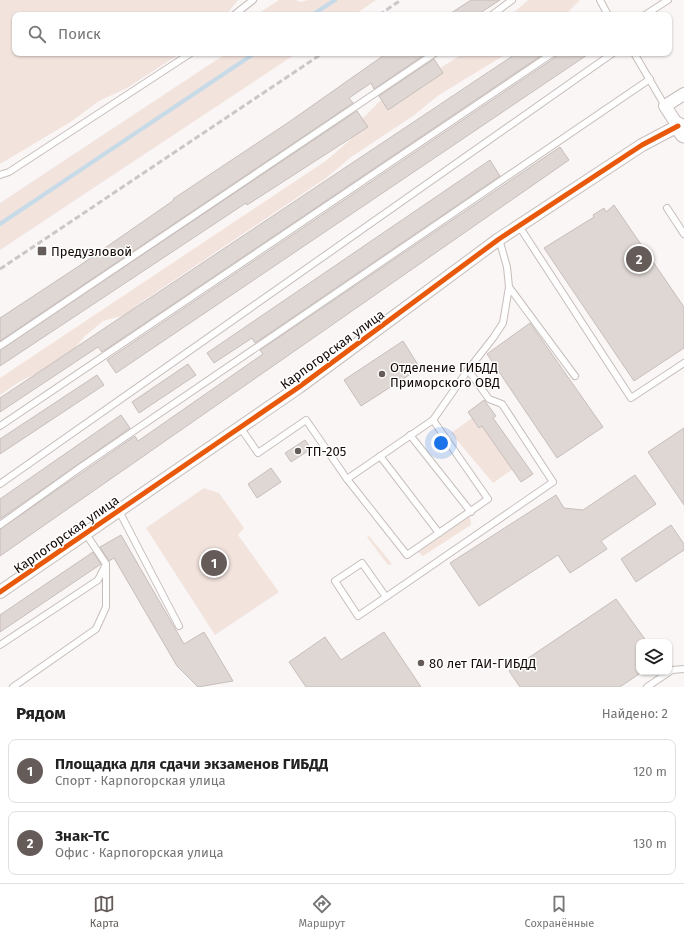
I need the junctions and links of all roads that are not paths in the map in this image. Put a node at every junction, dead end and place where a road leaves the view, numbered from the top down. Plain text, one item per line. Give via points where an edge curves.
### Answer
1 (253, 0) edge
2 (512, 0) edge
3 (600, 0) edge
4 (668, 0) edge
5 (238, 12) edge
6 (496, 12) edge
7 (606, 12) edge
8 (650, 12) edge
9 (186, 56) edge
10 (431, 56) edge
11 (549, 56) edge
12 (609, 56) edge
13 (636, 56) edge
14 (650, 79) junction
15 (684, 94) edge
16 (665, 106) junction
17 (681, 130) edge
18 (0, 175) edge
19 (667, 208) dead end
20 (519, 226) junction
21 (684, 234) edge
22 (499, 238) junction
23 (509, 286) junction
24 (0, 346) edge
25 (684, 363) edge
26 (468, 370) junction
27 (575, 376) dead end
28 (433, 420) junction
29 (0, 426) edge
30 (240, 427) junction
31 (410, 435) junction
32 (380, 456) junction
33 (347, 480) junction
34 (0, 484) edge
35 (119, 511) junction
36 (470, 512) junction
37 (0, 525) edge
38 (439, 533) junction
39 (86, 534) junction
40 (106, 564) junction
41 (0, 592) edge
42 (386, 597) junction
43 (179, 626) dead end
44 (0, 646) edge
45 (684, 669) edge
46 (13, 687) edge
47 (647, 687) edge

1 - 5 lane
2 - 6 lane
3 - 7 lane
4 - 8 lane
9 - 18 lane via 9,172
10 - 24 lane
11 - 29 lane
12 - 34 lane
13 - 14 lane
14 - 16 lane
14 - 37 lane
15 - 16 street
16 - 17 street
17 - 20 street, Карпогорская улица via 642,145
19 - 21 lane
20 - 22 street, Карпогорская улица
20 - 25 lane via 631,398
22 - 23 lane via 507,266
22 - 30 street, Карпогорская улица
23 - 26 lane via 503,323
23 - 27 lane
26 - 28 lane
26 - 42 lane via 489,399 502,404 553,482
28 - 31 lane
28 - 36 lane via 488,499
30 - 33 lane via 258,453 306,420
30 - 35 street, Карпогорская улица
31 - 32 lane
31 - 36 lane
32 - 33 lane
32 - 38 lane
33 - 38 lane via 407,555
35 - 39 street, Карпогорская улица
35 - 43 lane
36 - 38 lane
39 - 40 lane
39 - 41 street, Карпогорская улица
40 - 44 lane via 98,580
40 - 46 lane via 106,607 96,629
42 - 42 lane via 358,616 334,582 362,563
45 - 47 lane via 672,670

